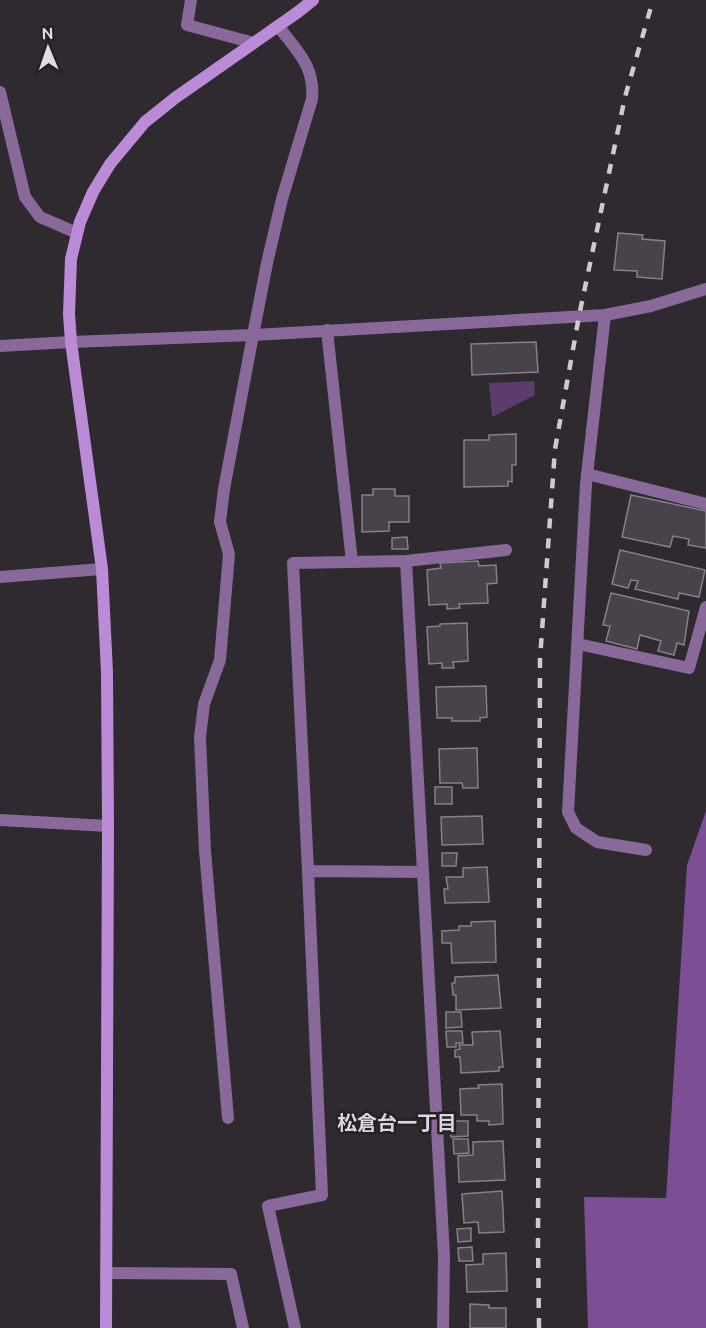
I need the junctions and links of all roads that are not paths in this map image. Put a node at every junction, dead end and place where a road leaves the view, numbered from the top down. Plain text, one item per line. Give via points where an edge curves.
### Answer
1 (191, 0) edge
2 (313, 0) edge
3 (278, 26) junction
4 (254, 43) junction
5 (0, 92) edge
6 (77, 232) junction
7 (706, 289) edge
8 (606, 315) junction
9 (327, 330) junction
10 (253, 335) junction
11 (71, 342) junction
12 (0, 346) edge
13 (587, 474) junction
14 (706, 504) edge
15 (506, 550) dead end
16 (406, 561) junction
17 (352, 562) junction
18 (102, 569) junction
19 (0, 576) edge
20 (706, 607) edge
21 (578, 644) junction
22 (0, 820) edge
23 (108, 826) junction
24 (646, 850) dead end
25 (308, 871) junction
26 (423, 872) junction
27 (228, 1118) dead end
28 (106, 1273) junction
29 (106, 1328) edge
30 (243, 1328) edge
31 (295, 1328) edge
32 (443, 1328) edge

1 - 4 street via 187,25
2 - 3 street
3 - 4 street
3 - 10 street via 308,67 313,88 282,199
4 - 6 street via 145,122 110,164 93,192
5 - 6 street via 25,197 40,217
6 - 11 street via 70,268
7 - 8 street
8 - 9 street
8 - 13 street
9 - 10 street
9 - 17 street
10 - 11 street
10 - 27 street via 220,522 230,554 220,660 204,704 200,737 205,851
11 - 12 street
11 - 18 street
13 - 14 street
13 - 21 street
15 - 16 street
16 - 17 street
16 - 26 street
17 - 25 street via 293,563
18 - 19 street
18 - 23 street
20 - 21 street via 689,668
21 - 24 street via 568,812 576,828 597,842
22 - 23 street
23 - 28 street
25 - 26 street
25 - 31 street via 322,1195 268,1206
26 - 32 street via 444,1256
28 - 29 street
28 - 30 street via 231,1274

